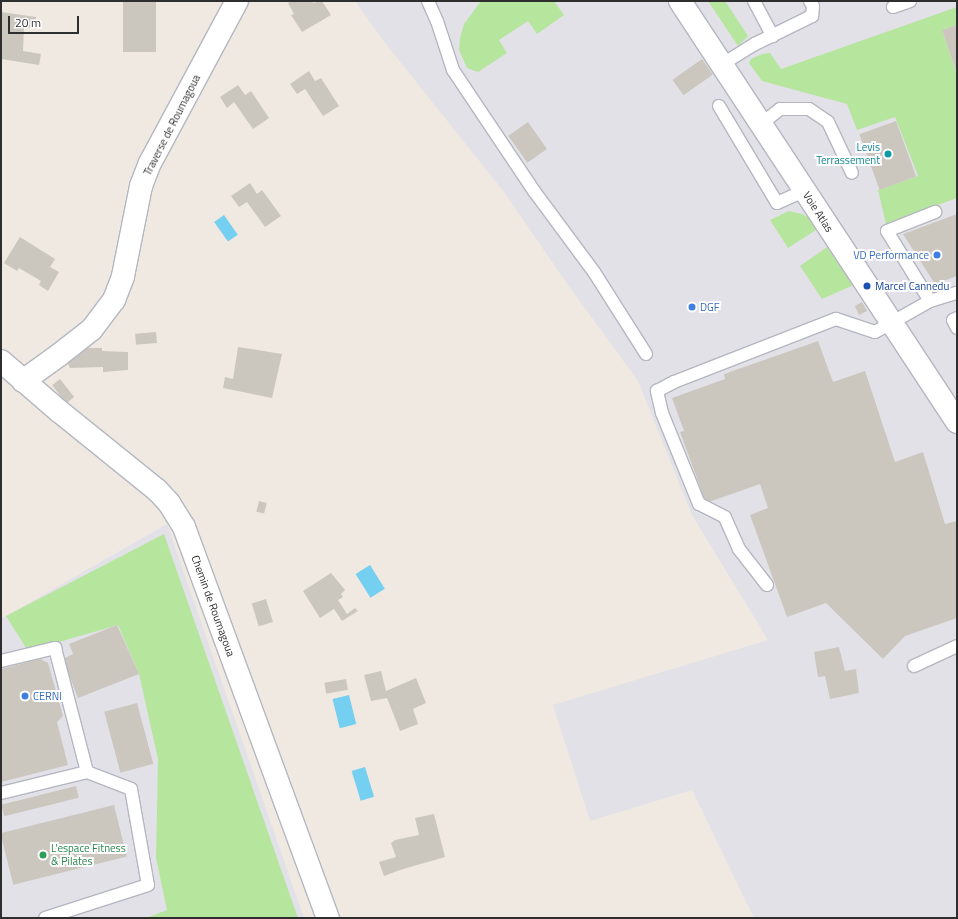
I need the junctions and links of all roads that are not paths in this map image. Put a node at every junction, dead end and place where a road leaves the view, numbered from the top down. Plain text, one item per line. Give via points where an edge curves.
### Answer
1 (237, 1) edge
2 (428, 1) edge
3 (680, 1) edge
4 (754, 1) edge
5 (810, 1) edge
6 (910, 1) edge
7 (893, 7) dead end
8 (772, 36) junction
9 (721, 65) junction
10 (719, 106) dead end
11 (761, 124) junction
12 (852, 173) dead end
13 (804, 191) junction
14 (935, 212) dead end
15 (957, 292) edge
16 (930, 300) junction
17 (957, 318) edge
18 (891, 322) junction
19 (957, 328) edge
20 (646, 354) dead end
21 (1, 361) edge
22 (23, 381) junction
23 (954, 411) edge
24 (767, 585) dead end
25 (957, 646) edge
26 (1, 660) edge
27 (914, 666) dead end
28 (87, 772) junction
29 (1, 792) edge
30 (45, 918) edge
31 (328, 918) edge

1 - 22 street, Traverse de Roumagoua via 150,163 141,186 123,276 114,300 92,329
2 - 20 lane via 453,70 534,191 594,272
3 - 9 street, Voie Atlas
4 - 8 lane
5 - 8 lane via 813,6 812,16
6 - 7 lane
8 - 9 lane
9 - 11 street, Voie Atlas
10 - 13 lane via 777,203
11 - 12 lane via 780,110 809,109 828,122
11 - 13 street, Voie Atlas
13 - 18 street, Voie Atlas
14 - 16 lane via 887,231
15 - 16 lane
16 - 18 lane
17 - 19 lane via 953,320
18 - 23 street, Voie Atlas
18 - 24 lane via 875,332 836,319 674,382 657,391 662,413 699,504 725,517 740,549
21 - 22 street, Chemin de Roumagoua
22 - 31 street, Chemin de Roumagoua via 157,490 184,526
25 - 27 lane
26 - 28 lane via 55,648
28 - 29 lane
28 - 30 lane via 132,790 148,884

